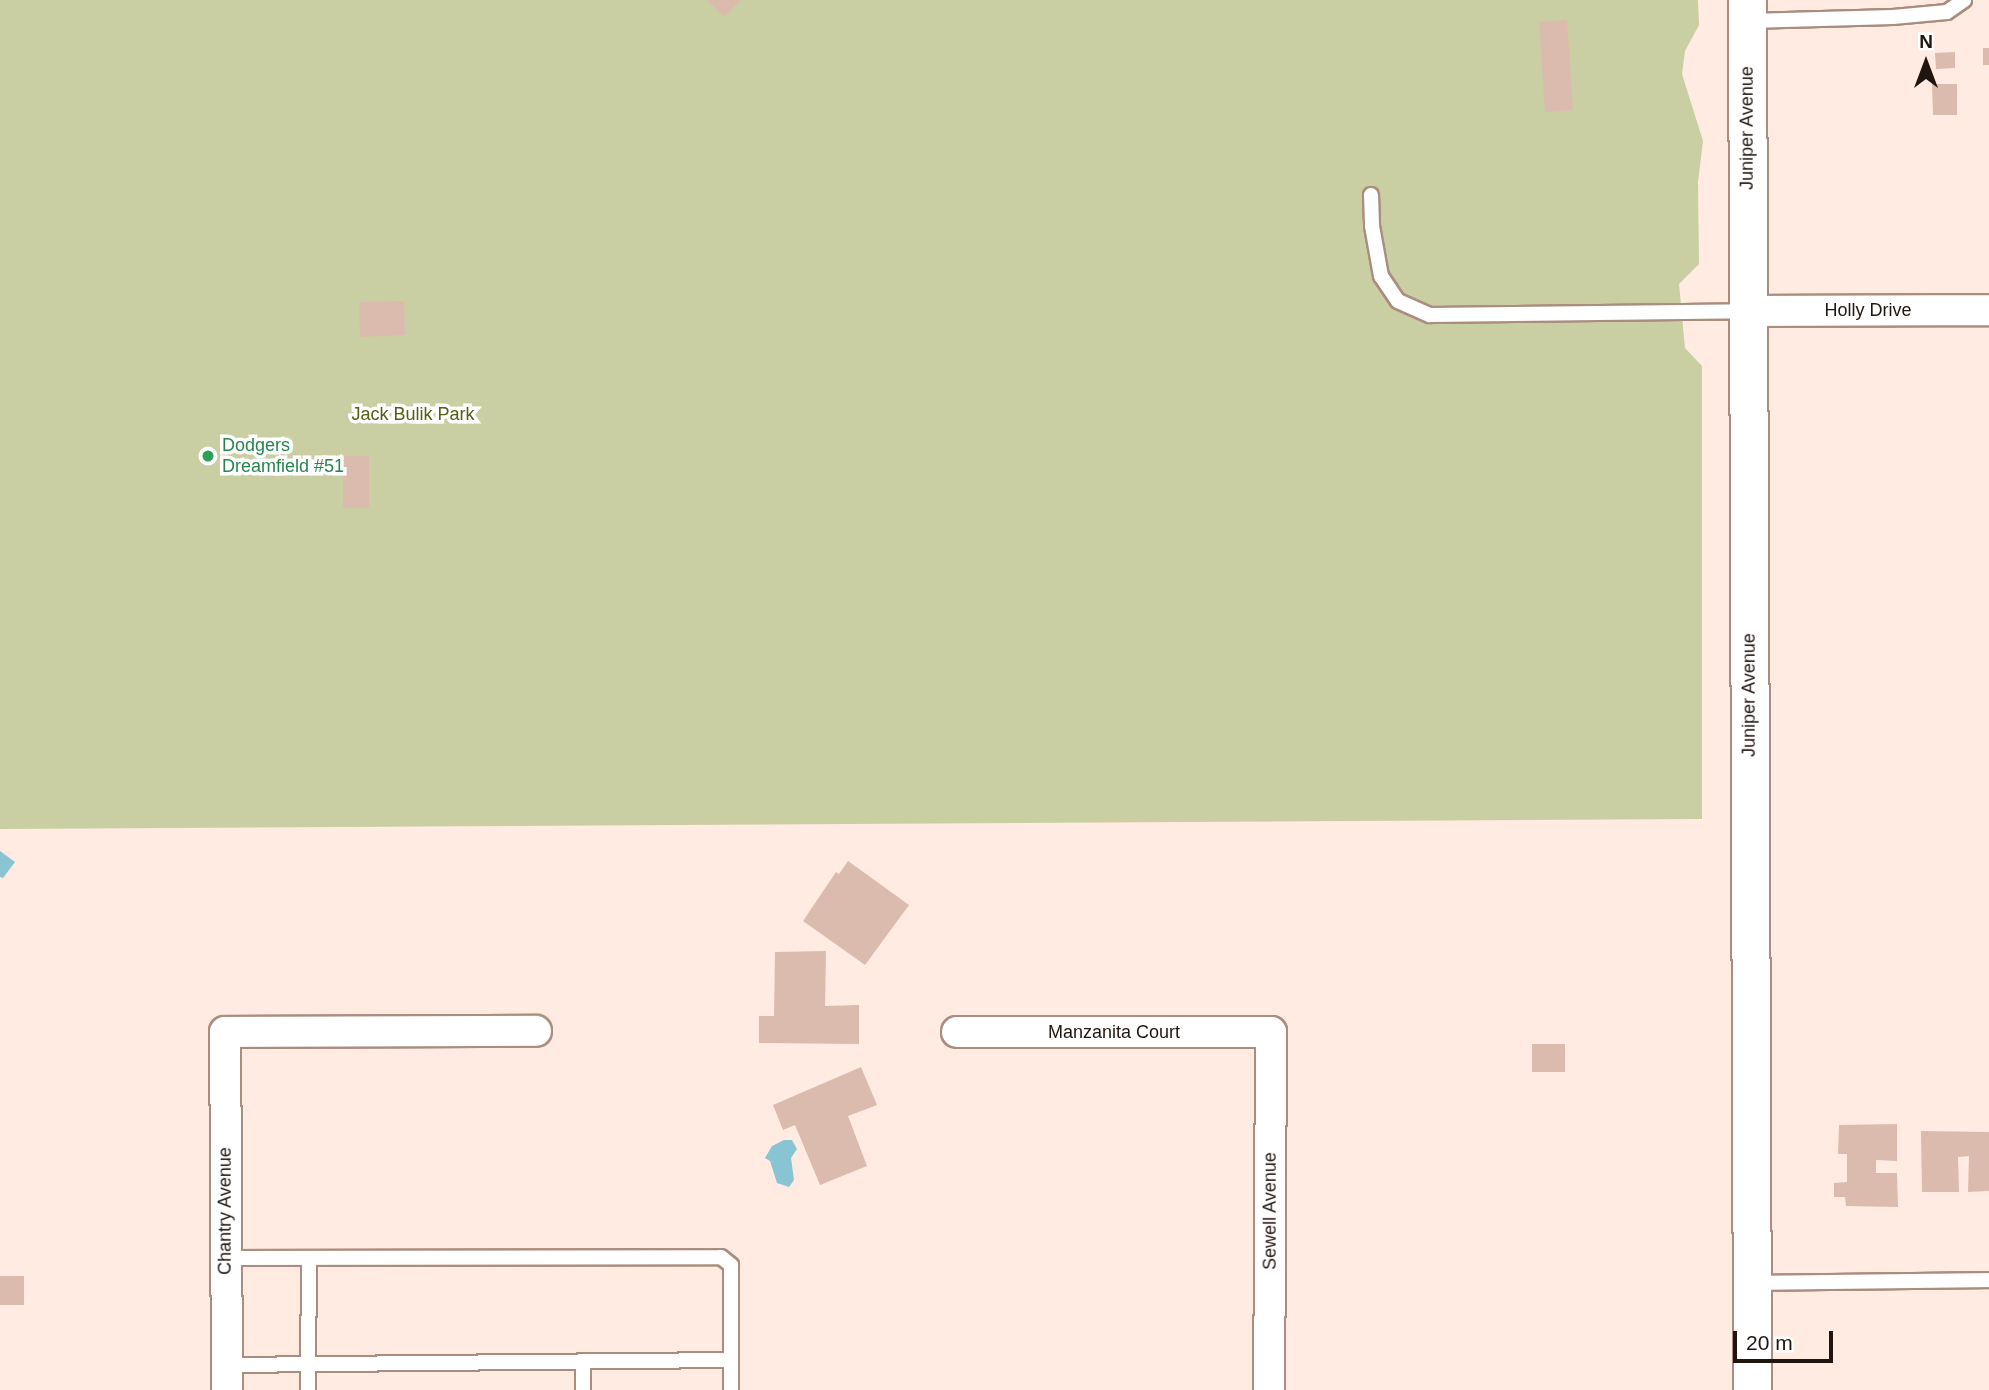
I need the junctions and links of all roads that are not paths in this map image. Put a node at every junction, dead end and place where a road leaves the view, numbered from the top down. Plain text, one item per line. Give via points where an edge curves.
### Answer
1 (1964, 0) edge
2 (1747, 10) edge
3 (1371, 195) dead end
4 (1989, 310) edge
5 (1748, 311) junction
6 (536, 1031) dead end
7 (957, 1032) dead end
8 (1271, 1032) joint
9 (225, 1258) junction
10 (309, 1258) junction
11 (1989, 1280) edge
12 (1751, 1283) junction
13 (731, 1360) junction
14 (583, 1361) junction
15 (308, 1364) junction
16 (227, 1378) edge
17 (308, 1390) edge
18 (583, 1390) edge
19 (731, 1390) edge
20 (1269, 1390) edge
21 (1752, 1390) edge

1 - 2 lane via 1947,12 1893,18
2 - 5 street, Juniper Avenue
3 - 5 lane via 1381,276 1398,301 1430,315
4 - 5 street, Holly Drive
5 - 12 street, Juniper Avenue
6 - 9 street, Chantry Avenue via 225,1032
7 - 8 street, Manzanita Court
8 - 20 street, Sewell Avenue
9 - 10 lane
9 - 16 street, Chantry Avenue
10 - 13 lane via 721,1257 731,1265
10 - 15 lane
11 - 12 lane
12 - 21 street, Juniper Avenue
13 - 14 lane
13 - 19 lane
14 - 15 lane
14 - 18 lane
15 - 16 lane
15 - 17 lane

